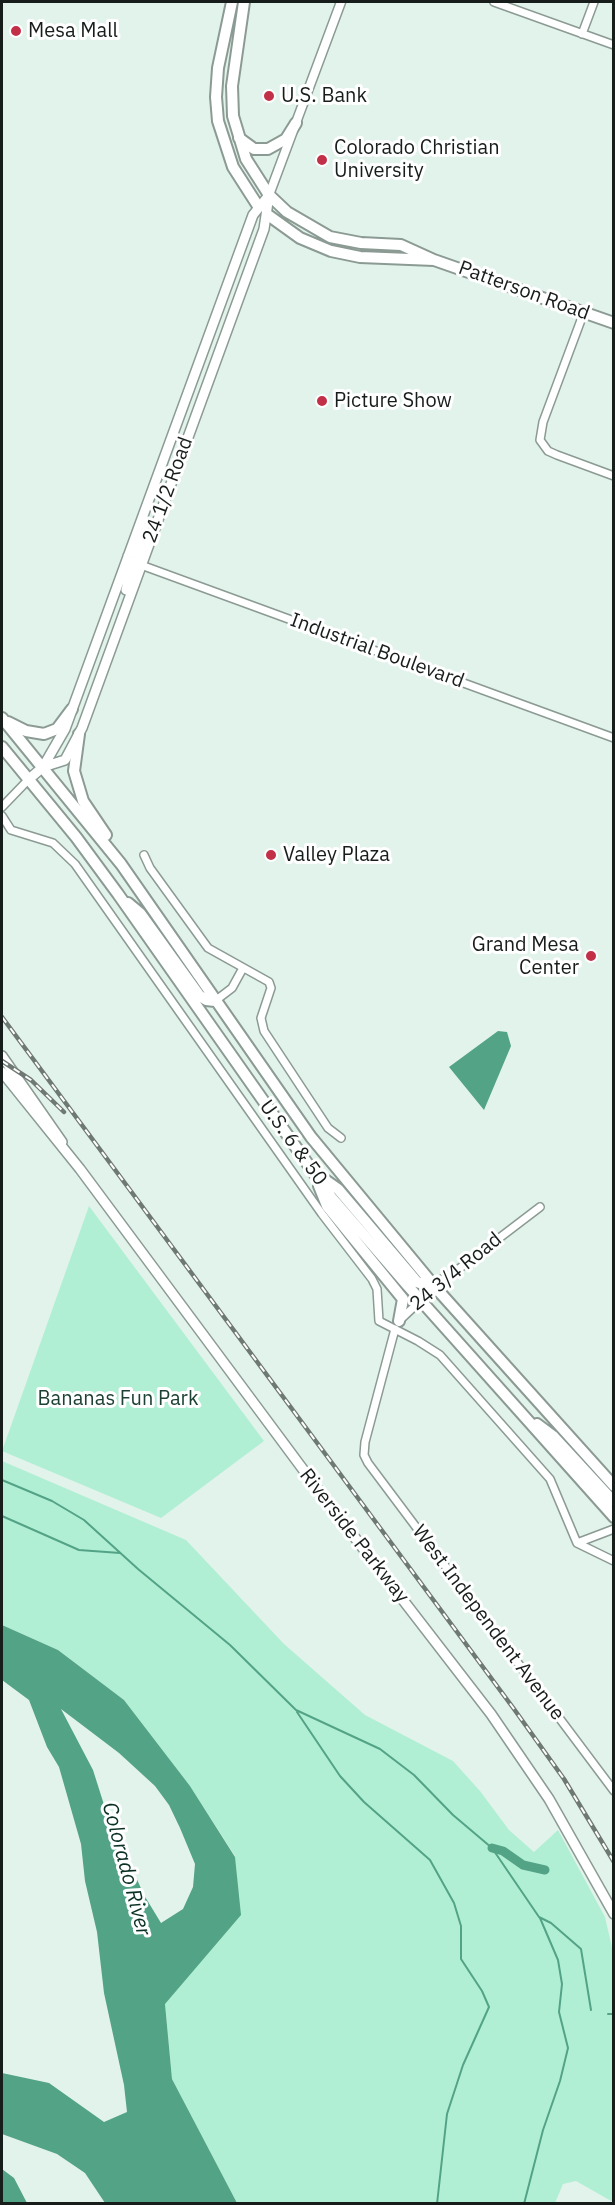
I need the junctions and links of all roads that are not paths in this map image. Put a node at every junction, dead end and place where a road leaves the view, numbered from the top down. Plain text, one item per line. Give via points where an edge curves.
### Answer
1 (232, 2) edge
2 (244, 2) edge
3 (341, 2) edge
4 (494, 2) edge
5 (594, 2) edge
6 (582, 34) junction
7 (614, 45) edge
8 (296, 123) junction
9 (235, 130) junction
10 (268, 195) junction
11 (258, 206) junction
12 (268, 215) junction
13 (434, 260) junction
14 (584, 312) junction
15 (614, 323) edge
16 (614, 476) edge
17 (147, 502) junction
18 (128, 556) junction
19 (141, 565) junction
20 (123, 614) junction
21 (72, 709) junction
22 (2, 718) edge
23 (79, 734) junction
24 (614, 738) edge
25 (2, 747) edge
26 (43, 767) junction
27 (29, 779) junction
28 (2, 807) edge
29 (2, 816) edge
30 (144, 855) dead end
31 (121, 864) junction
32 (118, 894) junction
33 (243, 968) junction
34 (215, 1001) junction
35 (2, 1056) edge
36 (2, 1072) edge
37 (341, 1138) dead end
38 (80, 1169) junction
39 (313, 1172) junction
40 (540, 1207) dead end
41 (437, 1284) junction
42 (420, 1298) junction
43 (397, 1326) junction
44 (515, 1407) junction
45 (364, 1455) joint
46 (614, 1486) edge
47 (614, 1502) edge
48 (614, 1517) edge
49 (614, 1529) edge
50 (577, 1543) junction
51 (614, 1561) edge
52 (614, 1791) edge
53 (614, 1914) edge

1 - 11 main road, Patterson Road via 217,76 218,121 233,167
2 - 9 main road, Patterson Road via 232,86
3 - 8 street, 24 1/2 Road
4 - 6 street
5 - 6 street
6 - 7 street
8 - 9 main road via 280,143 261,150 243,142
8 - 10 street, 24 1/2 Road
9 - 10 main road, Patterson Road via 246,159
10 - 11 main road, 24 1/2 Road
10 - 12 main road, 24 1/2 Road
10 - 13 main road, Patterson Road via 292,216 330,237 400,245
11 - 12 main road, Patterson Road
11 - 17 main road, 24 1/2 Road
12 - 13 main road, Patterson Road via 300,238 331,251 360,257
12 - 19 main road, 24 1/2 Road
13 - 14 main road, Patterson Road
14 - 15 main road, Patterson Road
14 - 16 street via 543,422 540,440 548,451
17 - 18 main road, 24 1/2 Road
17 - 19 main road via 137,549
18 - 20 main road via 132,566
18 - 21 main road, 24 1/2 Road
19 - 20 main road, 24 1/2 Road
19 - 24 street, Industrial Boulevard
20 - 23 main road, 24 1/2 Road
21 - 22 main road via 57,729 44,734 26,731
21 - 26 main road, 24 1/2 Road
22 - 26 main road, U.S. 6 & 50
23 - 26 main road, 24 1/2 Road via 65,760
23 - 31 main road via 74,771 79,787
25 - 27 main road, U.S. 6 & 50
26 - 27 main road, 24 1/2 Road
26 - 31 main road, U.S. 6 & 50
27 - 28 street
27 - 32 main road, U.S. 6 & 50
29 - 43 street via 10,830 53,843 75,864 372,1279 377,1289 379,1321
30 - 33 street via 203,943
31 - 34 main road, U.S. 6 & 50
32 - 34 main road via 140,913 199,995
32 - 39 main road, U.S. 6 & 50
33 - 34 street via 232,988
33 - 37 street via 271,985 261,1018 264,1031 328,1128
34 - 41 main road, U.S. 6 & 50 via 305,1130
35 - 38 main road, Riverside Parkway
36 - 38 main road, Riverside Parkway
38 - 53 main road, Riverside Parkway via 325,1499 491,1714 549,1799
39 - 41 main road via 338,1189 417,1282
39 - 42 main road, U.S. 6 & 50
39 - 43 main road via 327,1206 403,1299
40 - 41 street, 24 3/4 Road
41 - 42 street, 24 3/4 Road
41 - 46 main road, U.S. 6 & 50
42 - 43 street, 24 3/4 Road
42 - 44 main road, U.S. 6 & 50
43 - 45 street, 24 3/4 Road
43 - 50 street via 440,1355 550,1479
44 - 47 main road via 553,1436
44 - 48 main road, U.S. 6 & 50
45 - 52 street, West Independent Avenue
49 - 50 street
50 - 51 street

